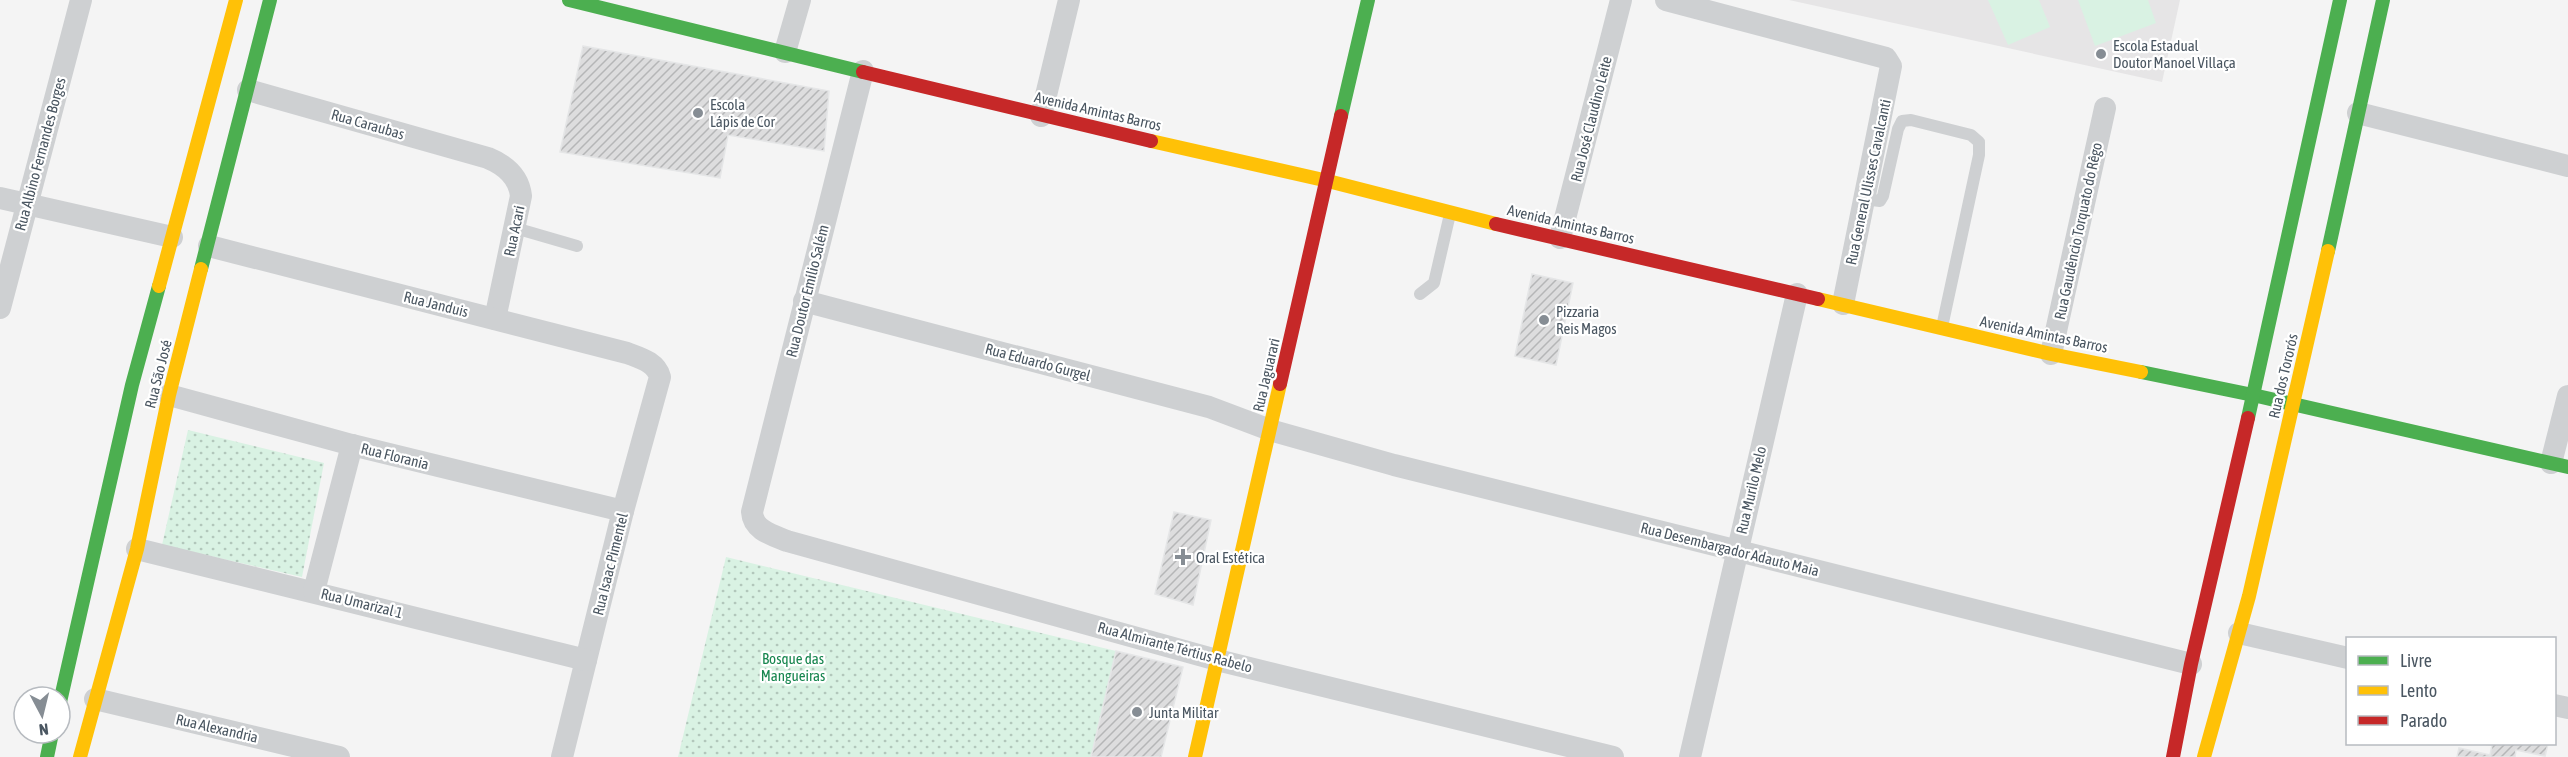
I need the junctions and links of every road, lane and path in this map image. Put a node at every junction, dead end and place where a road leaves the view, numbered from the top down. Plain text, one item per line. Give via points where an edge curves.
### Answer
1 (81, 0) edge
2 (236, 0) edge
3 (270, 0) edge
4 (569, 0) edge
5 (800, 0) edge
6 (1069, 0) edge
7 (1368, 0) edge
8 (1621, 0) edge
9 (1666, 0) edge
10 (2340, 0) edge
11 (2383, 0) edge
12 (785, 52) junction
13 (863, 70) junction
14 (248, 90) junction
15 (2105, 108) dead end
16 (2358, 113) junction
17 (1041, 116) junction
18 (203, 122) junction
19 (238, 131) junction
20 (488, 158) joint
21 (2568, 166) edge
22 (1328, 181) junction
23 (0, 198) edge
24 (1864, 199) junction
25 (27, 205) junction
26 (1450, 213) junction
27 (515, 228) junction
28 (172, 237) junction
29 (1560, 238) junction
30 (209, 246) junction
31 (577, 246) dead end
32 (1420, 294) dead end
33 (1797, 294) junction
34 (804, 301) junction
35 (1843, 304) junction
36 (0, 308) edge
37 (495, 318) junction
38 (1942, 328) junction
39 (2051, 354) junction
40 (659, 372) joint
41 (169, 395) junction
42 (2253, 395) junction
43 (2568, 396) edge
44 (2294, 405) junction
45 (1270, 430) junction
46 (352, 445) junction
47 (2560, 465) edge
48 (623, 511) junction
49 (752, 512) joint
50 (137, 549) junction
51 (1737, 551) junction
52 (314, 591) junction
53 (2239, 633) junction
54 (2346, 658) edge
55 (586, 660) junction
56 (1217, 660) junction
57 (2191, 664) junction
58 (64, 685) edge
59 (95, 699) junction
60 (80, 757) edge
61 (339, 757) edge
62 (562, 757) edge
63 (1195, 757) edge
64 (1613, 757) edge
65 (1690, 757) edge
66 (2173, 757) edge
67 (2204, 757) edge

1 - 25 street, Rua Albino Fernandes Borges
2 - 18 main road, Rua São José
3 - 14 main road, Rua São José
4 - 12 main road, Avenida Amintas Barros
5 - 12 street
6 - 17 street
7 - 22 main road, Rua Jaguarari
8 - 29 street, Rua José Claudino Leite
9 - 24 street, Rua General Ulisses Cavalcanti via 1889,60 1891,66
10 - 42 main road, Rua dos Tororós
11 - 16 main road, Rua dos Tororós
12 - 13 main road, Avenida Amintas Barros
13 - 17 main road, Avenida Amintas Barros
13 - 34 street, Rua Doutor Emílio Salém
14 - 19 main road, Rua São José
14 - 20 street, Rua Caraubas
15 - 39 street, Rua Gaudêncio Torquato do Rêgo
16 - 21 street
16 - 44 main road, Rua dos Tororós
17 - 22 main road, Avenida Amintas Barros
18 - 19 main road
18 - 28 main road, Rua São José
19 - 30 main road, Rua São José
20 - 27 street, Rua Acari via 502,165 519,186 521,202
22 - 26 main road, Avenida Amintas Barros
22 - 45 main road, Rua Jaguarari
23 - 25 street
24 - 35 street, Rua General Ulisses Cavalcanti
24 - 38 lane via 1880,201 1883,196 1902,121 1971,135 1978,142 1979,155
25 - 28 street
25 - 36 street, Rua Albino Fernandes Borges
26 - 29 main road, Avenida Amintas Barros
26 - 32 lane via 1434,283
27 - 31 lane
27 - 37 street, Rua Acari
28 - 58 main road, Rua São José via 132,385
29 - 33 main road, Avenida Amintas Barros
30 - 37 street, Rua Janduis
30 - 41 main road, Rua São José
33 - 35 main road, Avenida Amintas Barros
33 - 51 street, Rua Murilo Melo
34 - 45 street, Rua Eduardo Gurgel via 1209,406
34 - 49 street, Rua Doutor Emílio Salém
35 - 38 main road, Avenida Amintas Barros
37 - 40 street, Rua Janduis via 627,352 649,362
38 - 39 main road, Avenida Amintas Barros
39 - 42 main road, Avenida Amintas Barros
40 - 48 street, Rua Isaac Pimentel
41 - 46 street, Rua Florania
41 - 50 main road, Rua São José
42 - 44 main road, Avenida Amintas Barros
42 - 57 main road, Rua dos Tororós via 2214,589
43 - 47 street
44 - 47 main road, Avenida Amintas Barros
44 - 53 main road, Rua dos Tororós via 2244,595
45 - 51 street, Rua Desembargador Adauto Maia
45 - 56 main road, Rua Jaguarari
46 - 48 street, Rua Florania
46 - 52 street
48 - 55 street, Rua Isaac Pimentel
49 - 56 street, Rua Almirante Tértius Rabelo via 762,530 787,541
50 - 52 street, Rua Umarizal 1
50 - 59 main road, Rua São José
51 - 57 street, Rua Desembargador Adauto Maia
51 - 65 street, Rua Murilo Melo
52 - 55 street, Rua Umarizal 1
53 - 54 street
53 - 67 main road, Rua dos Tororós
55 - 62 street, Rua Isaac Pimentel
56 - 63 main road, Rua Jaguarari
56 - 64 street, Rua Almirante Tértius Rabelo
57 - 66 main road, Rua dos Tororós
59 - 60 main road, Rua São José
59 - 61 street, Rua Alexandria

